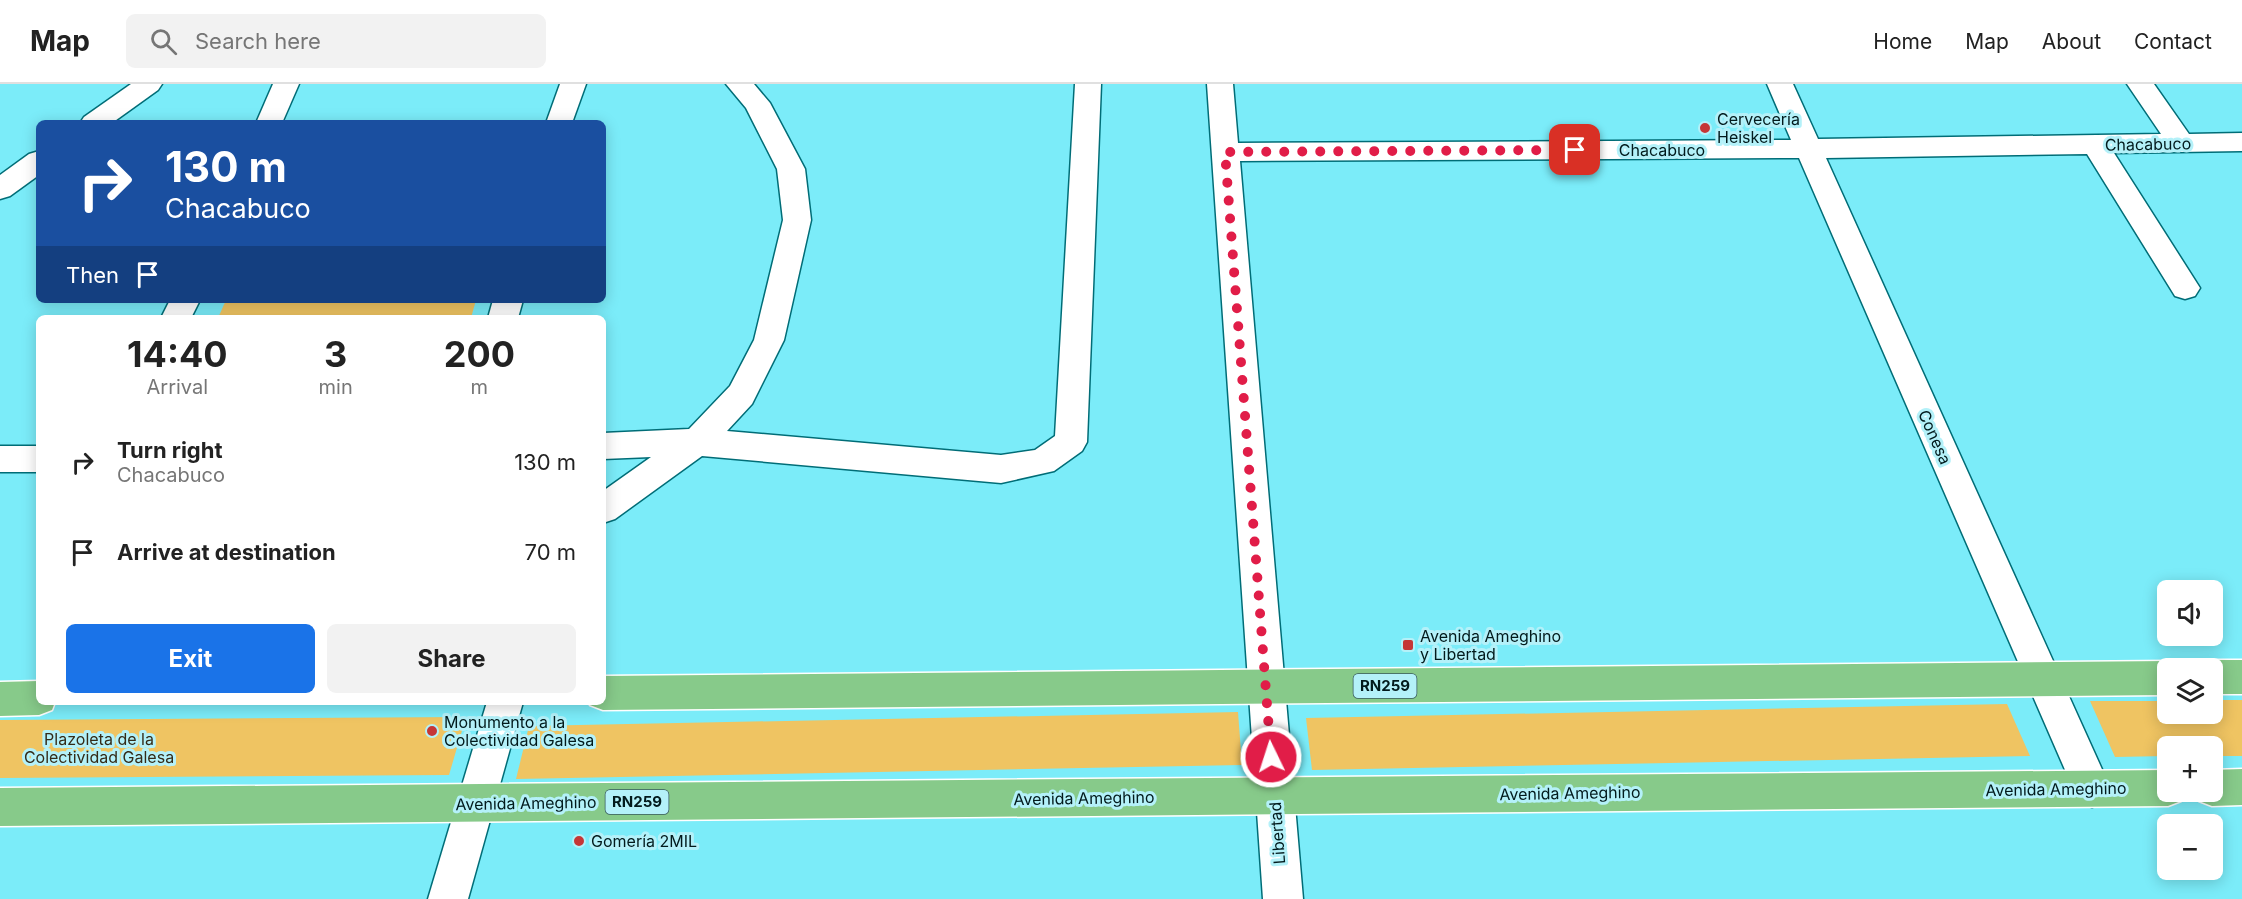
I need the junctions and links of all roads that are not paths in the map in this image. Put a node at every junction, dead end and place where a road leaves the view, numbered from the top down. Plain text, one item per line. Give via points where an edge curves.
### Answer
1 (150, 84) edge
2 (286, 84) edge
3 (573, 84) edge
4 (739, 84) edge
5 (1089, 84) edge
6 (1220, 84) edge
7 (1780, 84) edge
8 (2140, 84) edge
9 (97, 120) edge
10 (270, 120) edge
11 (560, 120) edge
12 (2242, 142) edge
13 (2181, 143) junction
14 (2095, 145) junction
15 (1809, 149) junction
16 (1225, 152) junction
17 (36, 163) edge
18 (0, 189) edge
19 (2185, 288) dead end
20 (697, 442) junction
21 (606, 446) edge
22 (0, 459) edge
23 (36, 459) edge
24 (606, 507) edge
25 (2223, 677) edge
26 (2242, 677) edge
27 (2157, 678) edge
28 (2042, 679) junction
29 (1266, 687) junction
30 (606, 693) edge
31 (36, 698) edge
32 (0, 699) edge
33 (504, 705) edge
34 (2242, 787) edge
35 (2157, 788) edge
36 (2223, 788) edge
37 (2092, 789) junction
38 (1275, 796) junction
39 (475, 803) junction
40 (0, 807) edge
41 (448, 899) edge
42 (1282, 899) edge

1 - 9 street
2 - 10 street
3 - 11 street
4 - 20 street via 757,103 791,169 796,220 769,340 741,395
5 - 20 street via 1071,442 1043,462 1001,469
6 - 16 street, Libertad
7 - 15 street, Conesa
8 - 13 street
12 - 13 street, Chacabuco
13 - 14 street, Chacabuco
14 - 15 street, Chacabuco
14 - 19 street
15 - 16 street, Chacabuco
15 - 28 street, Conesa
16 - 29 street, Libertad
17 - 18 street
20 - 21 street
20 - 24 street
22 - 23 street
25 - 26 highway
27 - 28 highway, RN259
28 - 29 highway, RN259
28 - 37 street, Conesa
29 - 30 highway, RN259
29 - 38 street, Libertad
31 - 32 highway
33 - 39 street
34 - 36 highway
35 - 37 highway, Avenida Ameghino / RN259
37 - 38 highway, Avenida Ameghino / RN259
38 - 39 highway, Avenida Ameghino / RN259
38 - 42 street, Libertad
39 - 40 highway, Avenida Ameghino / RN259
39 - 41 street

